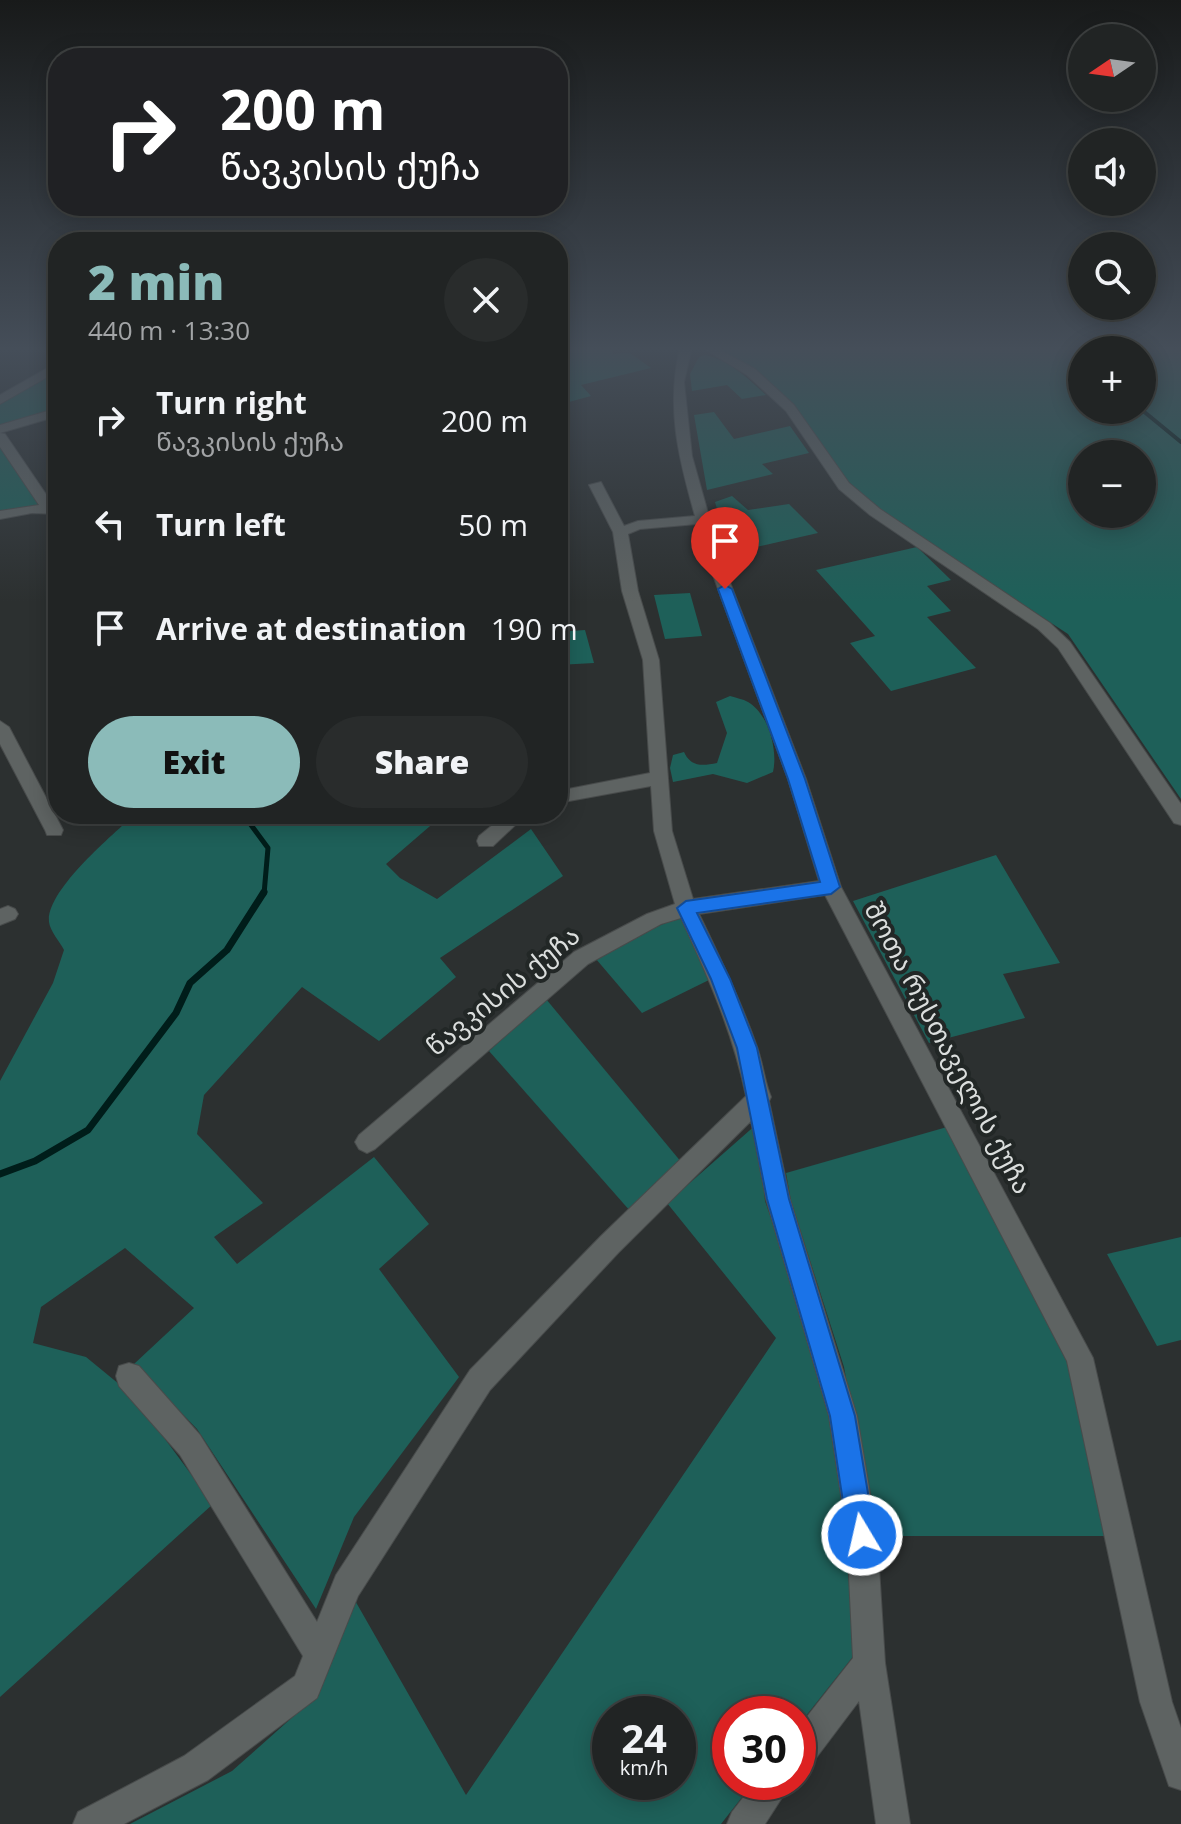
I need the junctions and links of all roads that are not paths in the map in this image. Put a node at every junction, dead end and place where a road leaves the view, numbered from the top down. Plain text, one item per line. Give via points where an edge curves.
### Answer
1 (683, 432) edge
2 (807, 432) edge
3 (0, 437) edge
4 (596, 485) dead end
5 (48, 502) edge
6 (48, 510) edge
7 (0, 515) edge
8 (703, 519) junction
9 (620, 532) junction
10 (0, 727) edge
11 (659, 778) junction
12 (568, 795) edge
13 (1181, 818) edge
14 (48, 819) edge
15 (51, 824) edge
16 (506, 824) edge
17 (54, 830) dead end
18 (486, 841) dead end
19 (831, 887) junction
20 (686, 908) junction
21 (760, 1097) junction
22 (367, 1142) dead end
23 (129, 1376) dead end
24 (319, 1653) junction
25 (869, 1663) junction
26 (816, 1731) edge
27 (1181, 1774) edge
28 (762, 1800) edge
29 (90, 1824) edge
30 (744, 1824) edge
31 (893, 1824) edge

1 - 8 street, შოთა რუსთაველის ქუჩა
2 - 13 street via 844,486 875,512 1044,626 1064,645
3 - 5 street
4 - 9 street
6 - 7 street
8 - 9 street via 638,525
8 - 19 street, შოთა რუსთაველის ქუჩა
9 - 11 street via 630,591 651,660
10 - 14 street
11 - 12 street
11 - 20 street via 663,831
15 - 17 street
16 - 18 street
19 - 20 street, წავკისის ქუჩა
19 - 27 street, შოთა რუსთაველის ქუჩა via 1080,1358 1156,1702
20 - 21 street via 720,979
20 - 22 street, წავკისის ქუჩა via 581,958
21 - 24 street via 480,1380 347,1586
21 - 25 street via 778,1199 843,1416 862,1535
23 - 24 street via 190,1445
24 - 29 street via 306,1687 196,1768
25 - 26 street
25 - 31 street
28 - 30 street

